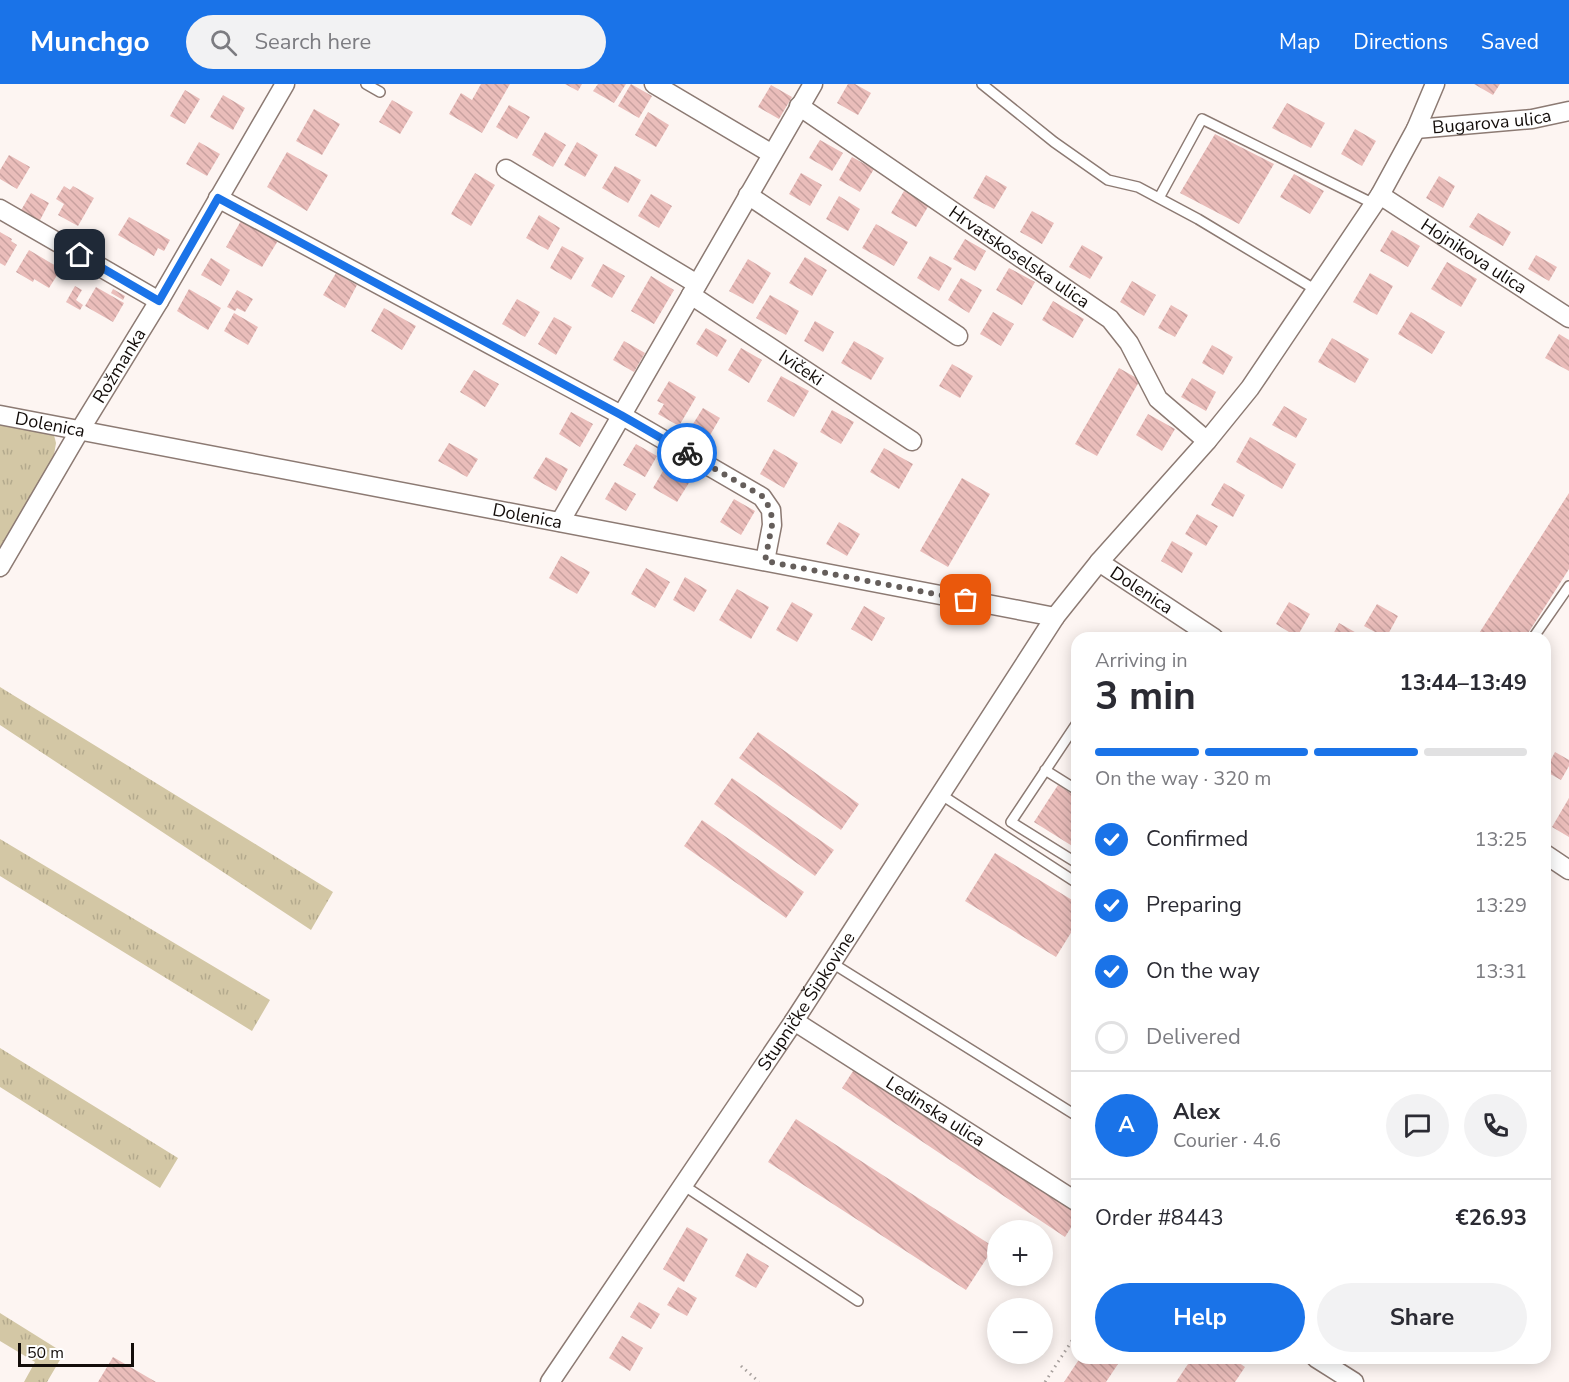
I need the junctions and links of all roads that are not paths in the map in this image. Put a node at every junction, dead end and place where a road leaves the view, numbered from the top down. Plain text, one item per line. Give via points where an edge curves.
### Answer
1 (285, 84) edge
2 (366, 84) edge
3 (654, 84) edge
4 (813, 84) edge
5 (982, 84) edge
6 (1435, 84) edge
7 (380, 92) dead end
8 (799, 106) junction
9 (1569, 111) edge
10 (1416, 129) junction
11 (772, 154) junction
12 (506, 169) dead end
13 (748, 195) junction
14 (218, 198) junction
15 (1159, 198) junction
16 (1377, 199) junction
17 (0, 209) edge
18 (694, 290) junction
19 (1316, 290) junction
20 (159, 301) junction
21 (1569, 318) edge
22 (957, 336) dead end
23 (0, 415) edge
24 (621, 415) junction
25 (80, 430) junction
26 (912, 441) dead end
27 (1207, 441) junction
28 (560, 522) junction
29 (765, 561) junction
30 (1100, 562) junction
31 (0, 567) edge
32 (1569, 586) edge
33 (1055, 617) junction
34 (1205, 632) edge
35 (1537, 632) edge
36 (1071, 732) edge
37 (1045, 770) junction
38 (1071, 786) edge
39 (940, 795) junction
40 (1551, 858) edge
41 (1071, 859) edge
42 (1569, 870) edge
43 (1071, 879) edge
44 (832, 963) junction
45 (794, 1021) junction
46 (1071, 1112) edge
47 (683, 1185) junction
48 (1071, 1198) edge
49 (858, 1301) dead end
50 (1326, 1364) edge
51 (550, 1382) edge
52 (1354, 1382) edge

1 - 14 street, Rožmanka
2 - 7 lane
3 - 11 street
4 - 8 street
5 - 15 lane via 1108,180 1138,187
6 - 10 street
8 - 11 street
8 - 27 street, Hrvatskoselska ulica via 1110,319 1129,343 1158,399
9 - 10 street, Bugarova ulica via 1532,119
10 - 16 street
11 - 13 street
12 - 18 street, Ivičeki
13 - 18 street
13 - 22 street
14 - 20 street, Rožmanka
14 - 24 street
15 - 16 lane via 1202,119
15 - 19 lane
16 - 19 street
16 - 21 street, Hojnikova ulica
17 - 20 street
18 - 24 street
18 - 26 street, Ivičeki
19 - 27 street via 1251,388
20 - 25 street, Rožmanka
23 - 25 street, Dolenica
24 - 28 street
24 - 29 street via 762,496 771,510 772,525
25 - 28 street, Dolenica
25 - 31 street, Rožmanka
27 - 30 street
28 - 29 street, Dolenica
29 - 33 street, Dolenica
30 - 33 street
30 - 34 street, Dolenica
32 - 35 lane
33 - 39 street, Stupničke Šipkovine
36 - 37 lane
37 - 38 lane
37 - 41 lane via 1011,822
39 - 43 lane
39 - 44 street, Stupničke Šipkovine
40 - 42 street
44 - 45 street, Stupničke Šipkovine
44 - 46 lane
45 - 47 street, Stupničke Šipkovine
45 - 48 street, Ledinska ulica
47 - 49 lane
47 - 51 street, Stupničke Šipkovine
50 - 52 street

